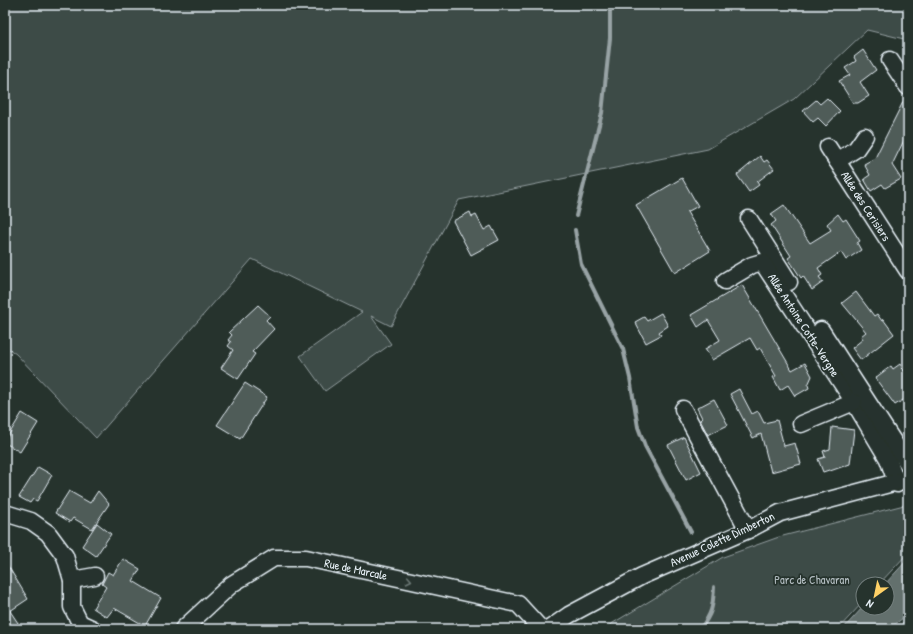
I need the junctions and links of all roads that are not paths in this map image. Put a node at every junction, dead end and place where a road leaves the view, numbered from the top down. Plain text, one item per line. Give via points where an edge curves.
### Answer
1 (890, 60) dead end
2 (908, 87) edge
3 (865, 136) dead end
4 (828, 147) dead end
5 (837, 161) junction
6 (749, 219) dead end
7 (908, 271) edge
8 (725, 281) dead end
9 (854, 402) junction
10 (683, 409) dead end
11 (801, 424) dead end
12 (908, 464) edge
13 (902, 482) edge
14 (5, 513) edge
15 (748, 530) junction
16 (95, 576) dead end
17 (72, 580) junction
18 (191, 626) edge
19 (93, 629) edge
20 (541, 629) edge
21 (549, 629) edge

1 - 2 street
3 - 5 street, Allée des Cerisiers via 856,149
4 - 5 street, Allée des Cerisiers
5 - 7 street, Allée des Cerisiers
6 - 12 street
8 - 9 street, Allée Antoine Cotte-Vergne via 762,262
9 - 11 street
9 - 13 street, Allée Antoine Cotte-Vergne
10 - 15 street
13 - 15 street, Avenue Colette Dimberton via 780,513
14 - 17 street via 31,521 48,533 65,556
15 - 21 street, Avenue Colette Dimberton via 642,576 569,615
16 - 17 street
17 - 19 street via 72,607 80,623
18 -> 20 street, Rue de Marcale via 232,584 274,558 306,558 518,604

